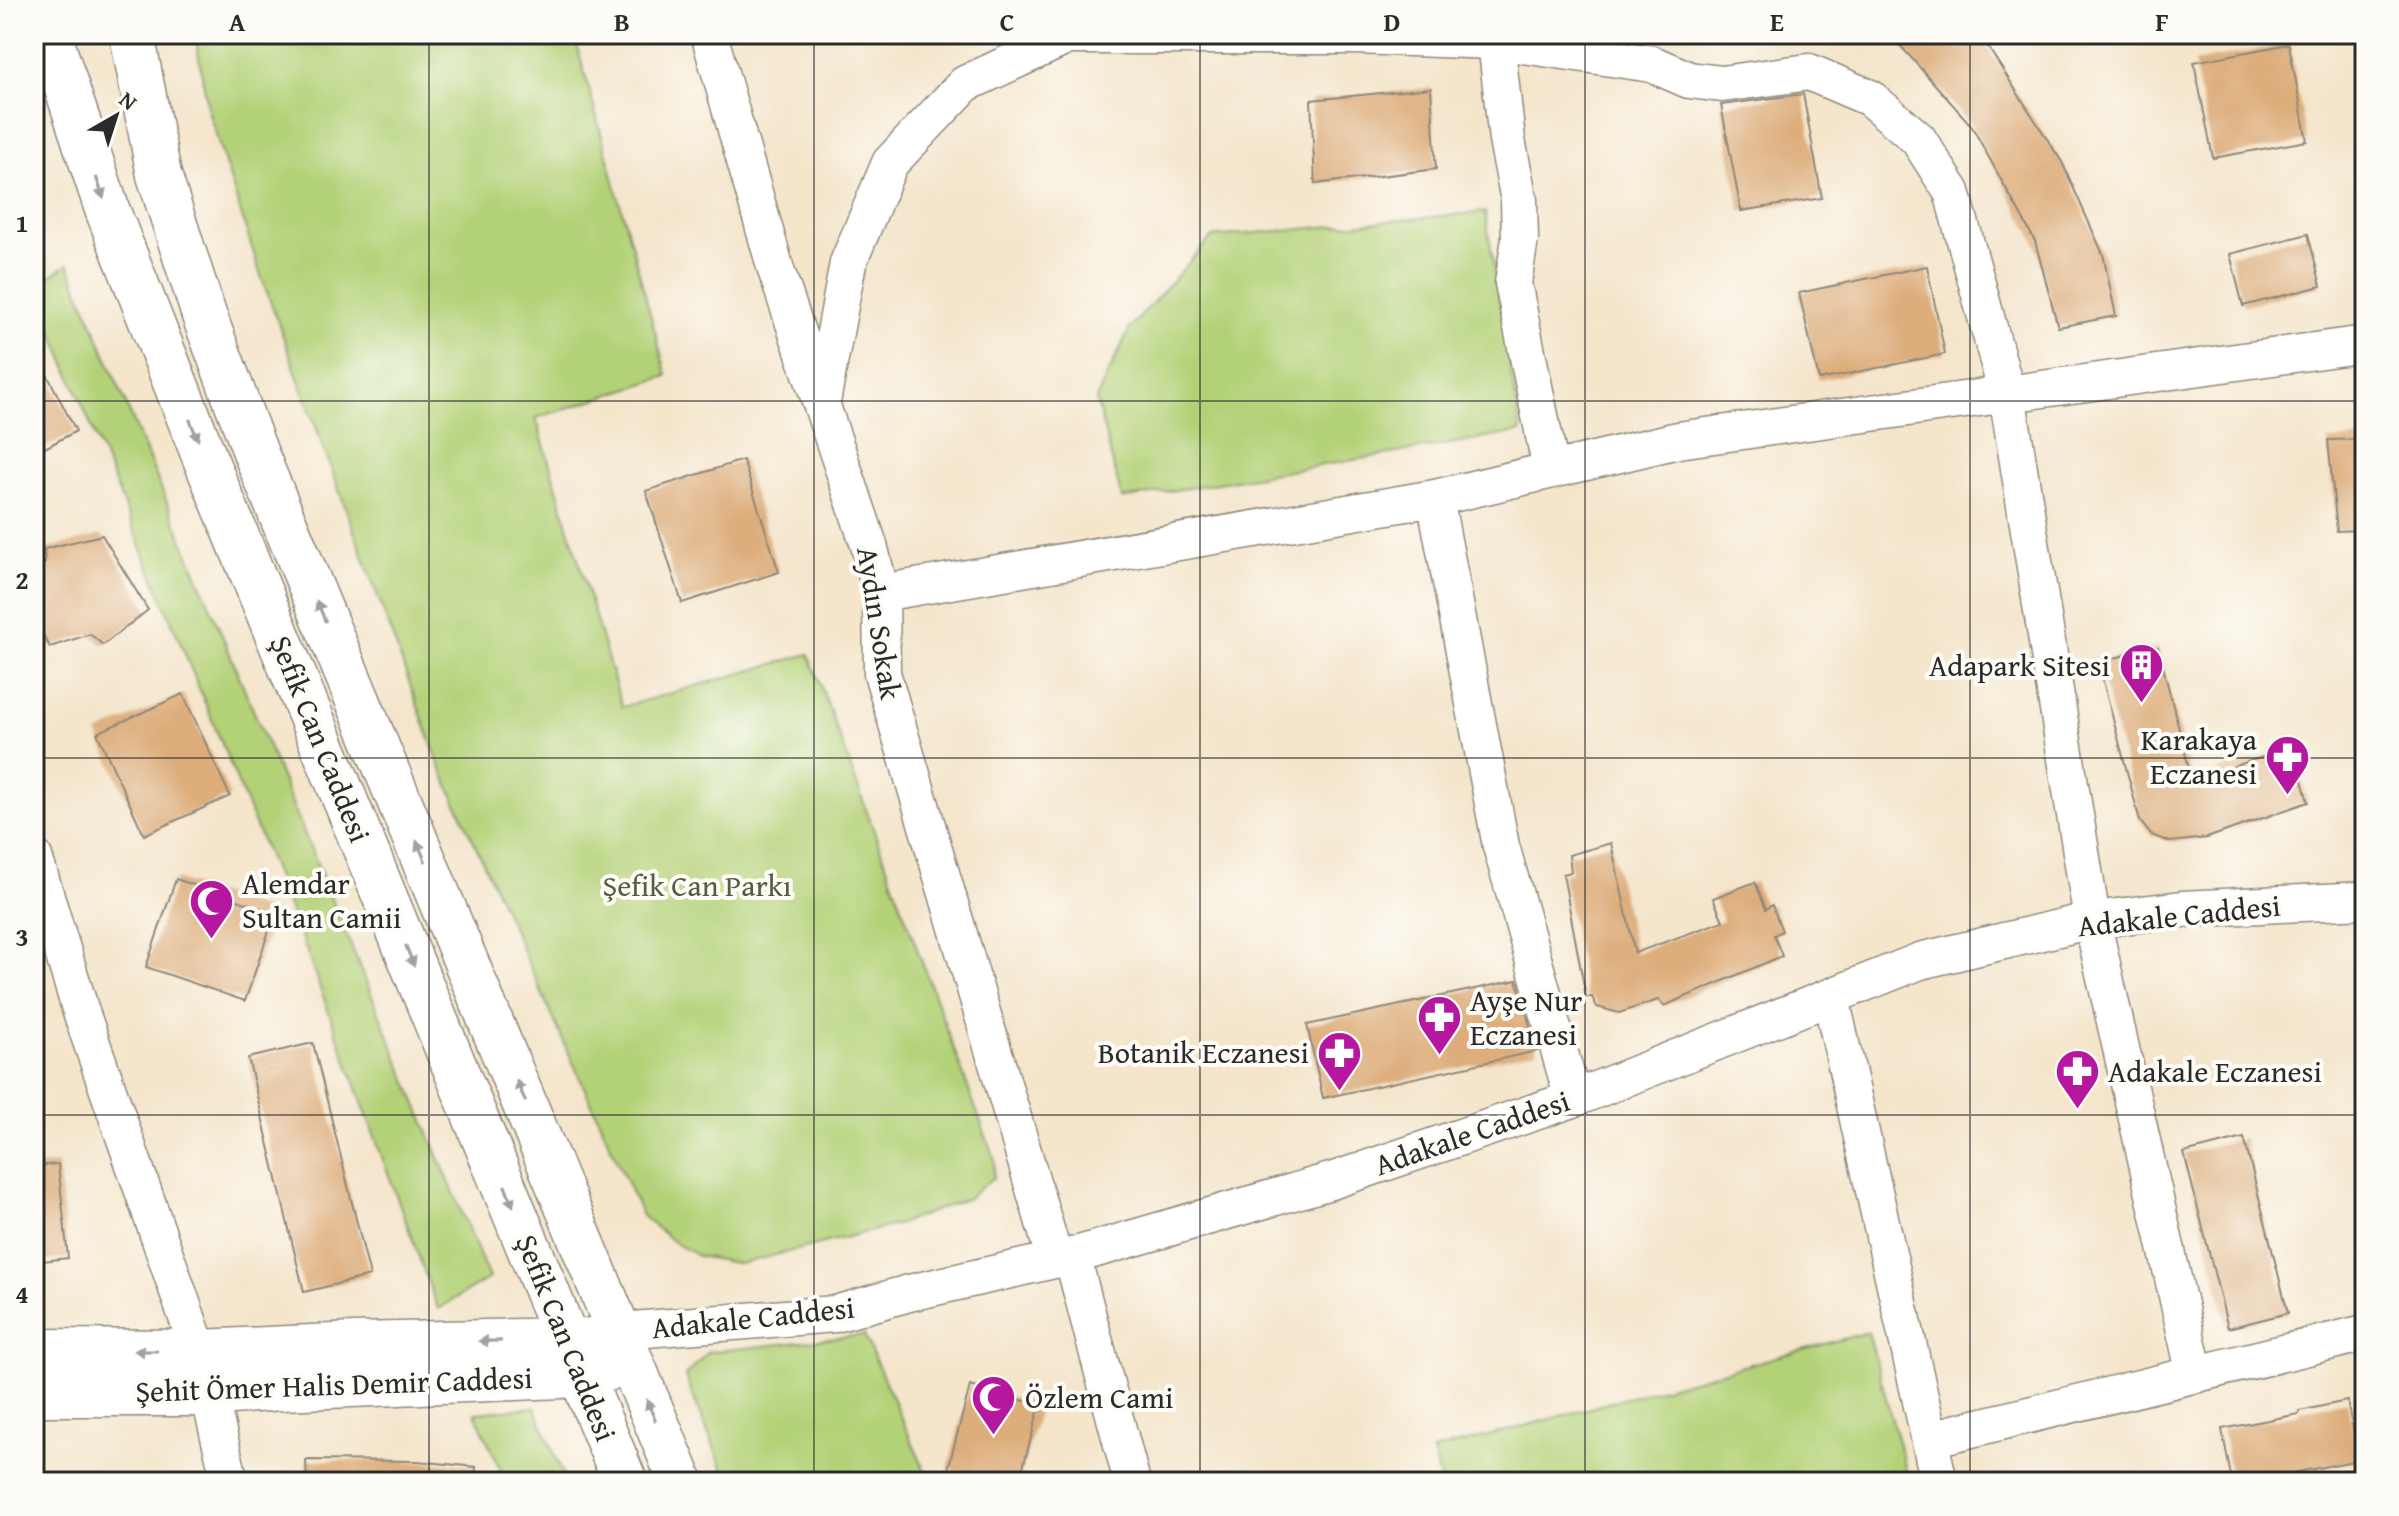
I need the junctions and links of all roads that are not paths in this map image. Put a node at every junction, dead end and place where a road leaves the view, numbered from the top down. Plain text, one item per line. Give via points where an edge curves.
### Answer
1 (709, 34) edge
2 (1354, 35) edge
3 (133, 36) edge
4 (1496, 41) junction
5 (48, 45) edge
6 (2365, 344) edge
7 (2007, 394) junction
8 (822, 402) junction
9 (1551, 470) junction
10 (1435, 498) junction
11 (881, 593) junction
12 (34, 857) edge
13 (2365, 900) edge
14 (2092, 920) junction
15 (1831, 998) junction
16 (1573, 1099) junction
17 (1064, 1258) junction
18 (2365, 1333) edge
19 (627, 1348) junction
20 (34, 1351) edge
21 (574, 1357) junction
22 (202, 1373) junction
23 (2195, 1375) junction
24 (34, 1394) edge
25 (1930, 1439) junction
26 (230, 1482) edge
27 (625, 1482) edge
28 (681, 1482) edge
29 (1132, 1482) edge
30 (1939, 1482) edge

1 - 8 street, Aydın Sokak via 776,270
2 - 4 street
2 - 8 street via 1068,36 965,84 890,163 848,263
19 -> 3 main road, Şefik Can Caddesi via 256,454 159,175
4 - 7 street via 1652,64 1689,80 1722,84 1809,72 1870,98 1918,139 1952,192
4 - 9 street via 1519,200 1513,283
5 -> 21 main road, Şefik Can Caddesi via 204,456
6 - 7 street
7 - 9 street via 1678,440
7 - 14 street
8 - 11 street, Aydın Sokak
9 - 10 street
10 - 11 street
10 - 16 street via 1501,846
11 - 17 street, Aydın Sokak via 882,673
12 - 22 street
13 - 14 street, Adakale Caddesi via 2182,909
14 - 15 street, Adakale Caddesi via 1920,961
14 - 23 street
15 - 16 street, Adakale Caddesi
15 - 25 street
16 - 17 street, Adakale Caddesi via 1334,1180
17 - 19 street, Adakale Caddesi via 835,1314
17 - 29 street, Aydın Sokak
18 - 23 street
19 - 21 main road, Şehit Ömer Halis Demir Caddesi
28 -> 19 main road, Şefik Can Caddesi
22 -> 20 main road, Şehit Ömer Halis Demir Caddesi
21 - 22 main road, Şehit Ömer Halis Demir Caddesi
21 - 27 main road, Şefik Can Caddesi
22 - 24 main road, Şehit Ömer Halis Demir Caddesi
22 - 26 street
23 - 25 street
25 - 30 street

